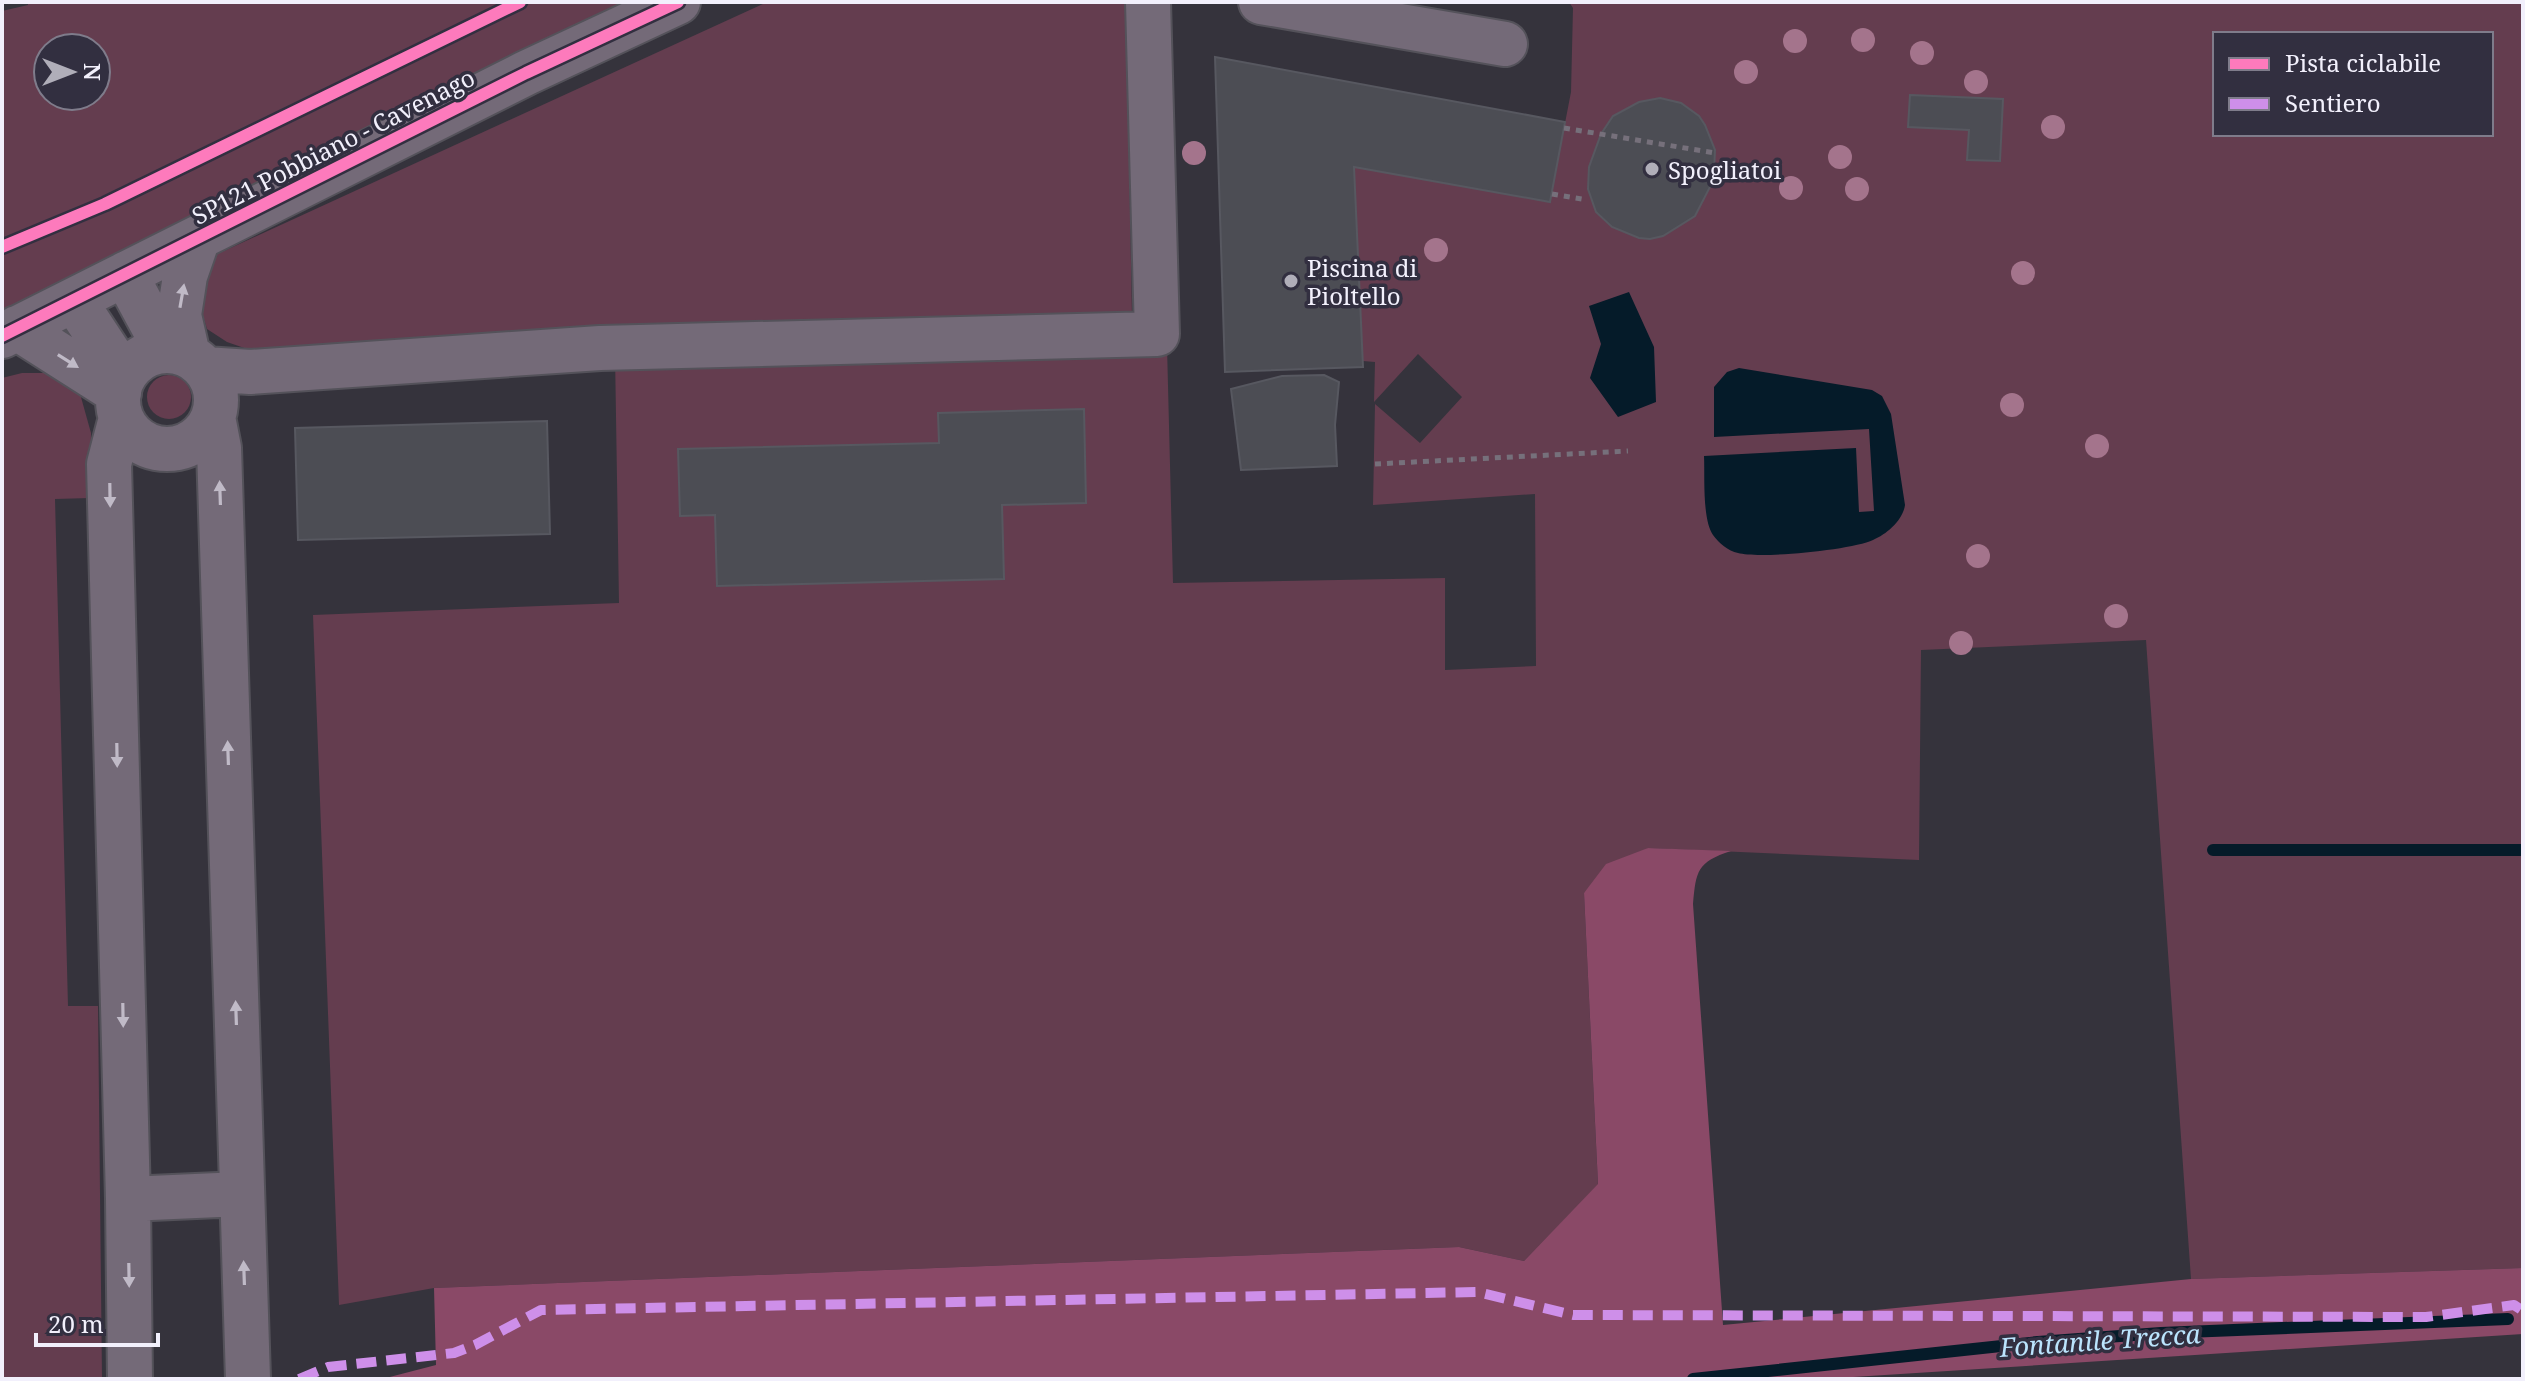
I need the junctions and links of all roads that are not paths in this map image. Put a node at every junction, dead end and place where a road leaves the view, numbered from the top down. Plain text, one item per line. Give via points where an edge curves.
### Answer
1 (678, 2) edge
2 (1148, 2) edge
3 (1261, 2) edge
4 (1505, 44) dead end
5 (198, 238) junction
6 (125, 274) junction
7 (74, 300) junction
8 (7, 333) edge
9 (198, 378) junction
10 (121, 396) junction
11 (241, 1194) junction
12 (128, 1199) junction
13 (130, 1379) edge
14 (248, 1379) edge

1 - 5 street, SP121 Pobbiano - Cavenago
2 - 9 street via 1157,334 600,348
3 - 4 street
5 - 6 street, SP121 Pobbiano - Cavenago
9 -> 5 street via 179,315
6 - 7 street, SP121 Pobbiano - Cavenago
6 - 9 street
7 - 8 street, SP121 Pobbiano - Cavenago
7 - 10 street
8 -> 10 street
9 - 10 street via 145,356 134,364
9 - 10 street via 206,430 182,447 153,447 140,441 129,431
11 -> 9 street via 219,464
10 -> 12 street via 109,464
11 - 12 street
14 -> 11 street
12 -> 13 street

